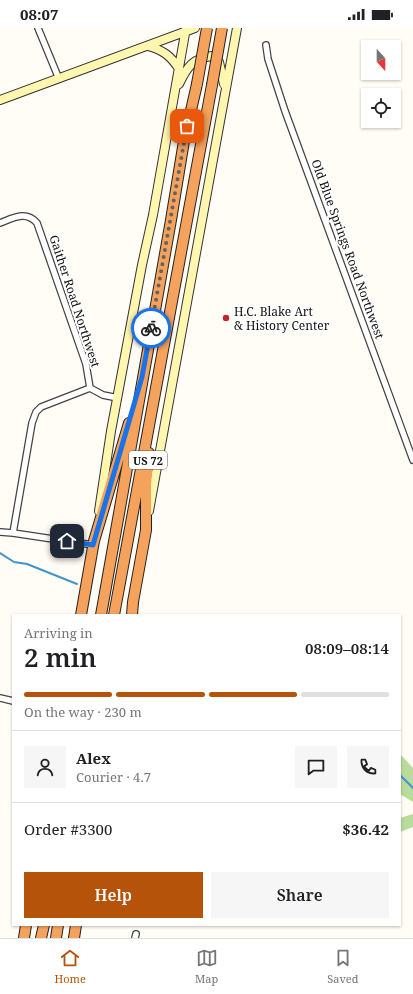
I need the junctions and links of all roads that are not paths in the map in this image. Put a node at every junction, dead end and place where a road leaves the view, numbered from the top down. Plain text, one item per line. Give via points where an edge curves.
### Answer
1 (38, 28) edge
2 (195, 28) edge
3 (207, 28) edge
4 (222, 28) edge
5 (237, 28) edge
6 (185, 30) edge
7 (266, 45) dead end
8 (147, 46) junction
9 (179, 69) junction
10 (59, 79) junction
11 (175, 94) junction
12 (225, 95) junction
13 (0, 100) edge
14 (0, 223) edge
15 (142, 377) junction
16 (90, 388) junction
17 (155, 389) junction
18 (118, 398) junction
19 (413, 460) edge
20 (146, 530) junction
21 (0, 532) edge
22 (13, 533) junction
23 (94, 543) junction
24 (80, 614) edge
25 (101, 614) edge
26 (114, 614) edge
27 (132, 614) edge
28 (0, 698) edge
29 (12, 701) edge
30 (26, 926) edge
31 (44, 926) edge
32 (76, 926) edge
33 (24, 938) edge
34 (41, 938) edge
35 (74, 938) edge

1 - 10 street
2 - 6 main road
3 - 15 highway, US 72, bridge
4 - 17 highway, US 72, bridge
5 - 12 main road
6 - 8 main road
6 - 9 main road
7 - 19 street, Old Blue Springs Road Northwest via 285,111
8 - 9 main road via 168,54
8 - 10 main road
9 - 11 main road
10 - 13 main road
11 - 12 main road via 192,62 212,56 220,62
11 - 18 main road
12 - 20 main road
14 - 16 street, Gaither Road Northwest via 24,216 32,218 37,223 86,364
15 - 23 highway, US 72
15 - 25 highway
16 - 18 street via 103,395
16 - 22 street via 41,407 36,412
17 - 20 highway, US 72 via 146,484
17 - 26 highway
18 - 23 main road
20 - 27 highway, US 72
21 - 22 street
22 - 23 street
23 - 24 highway, US 72
28 - 29 street
30 - 33 highway
31 - 34 highway
32 - 35 highway

